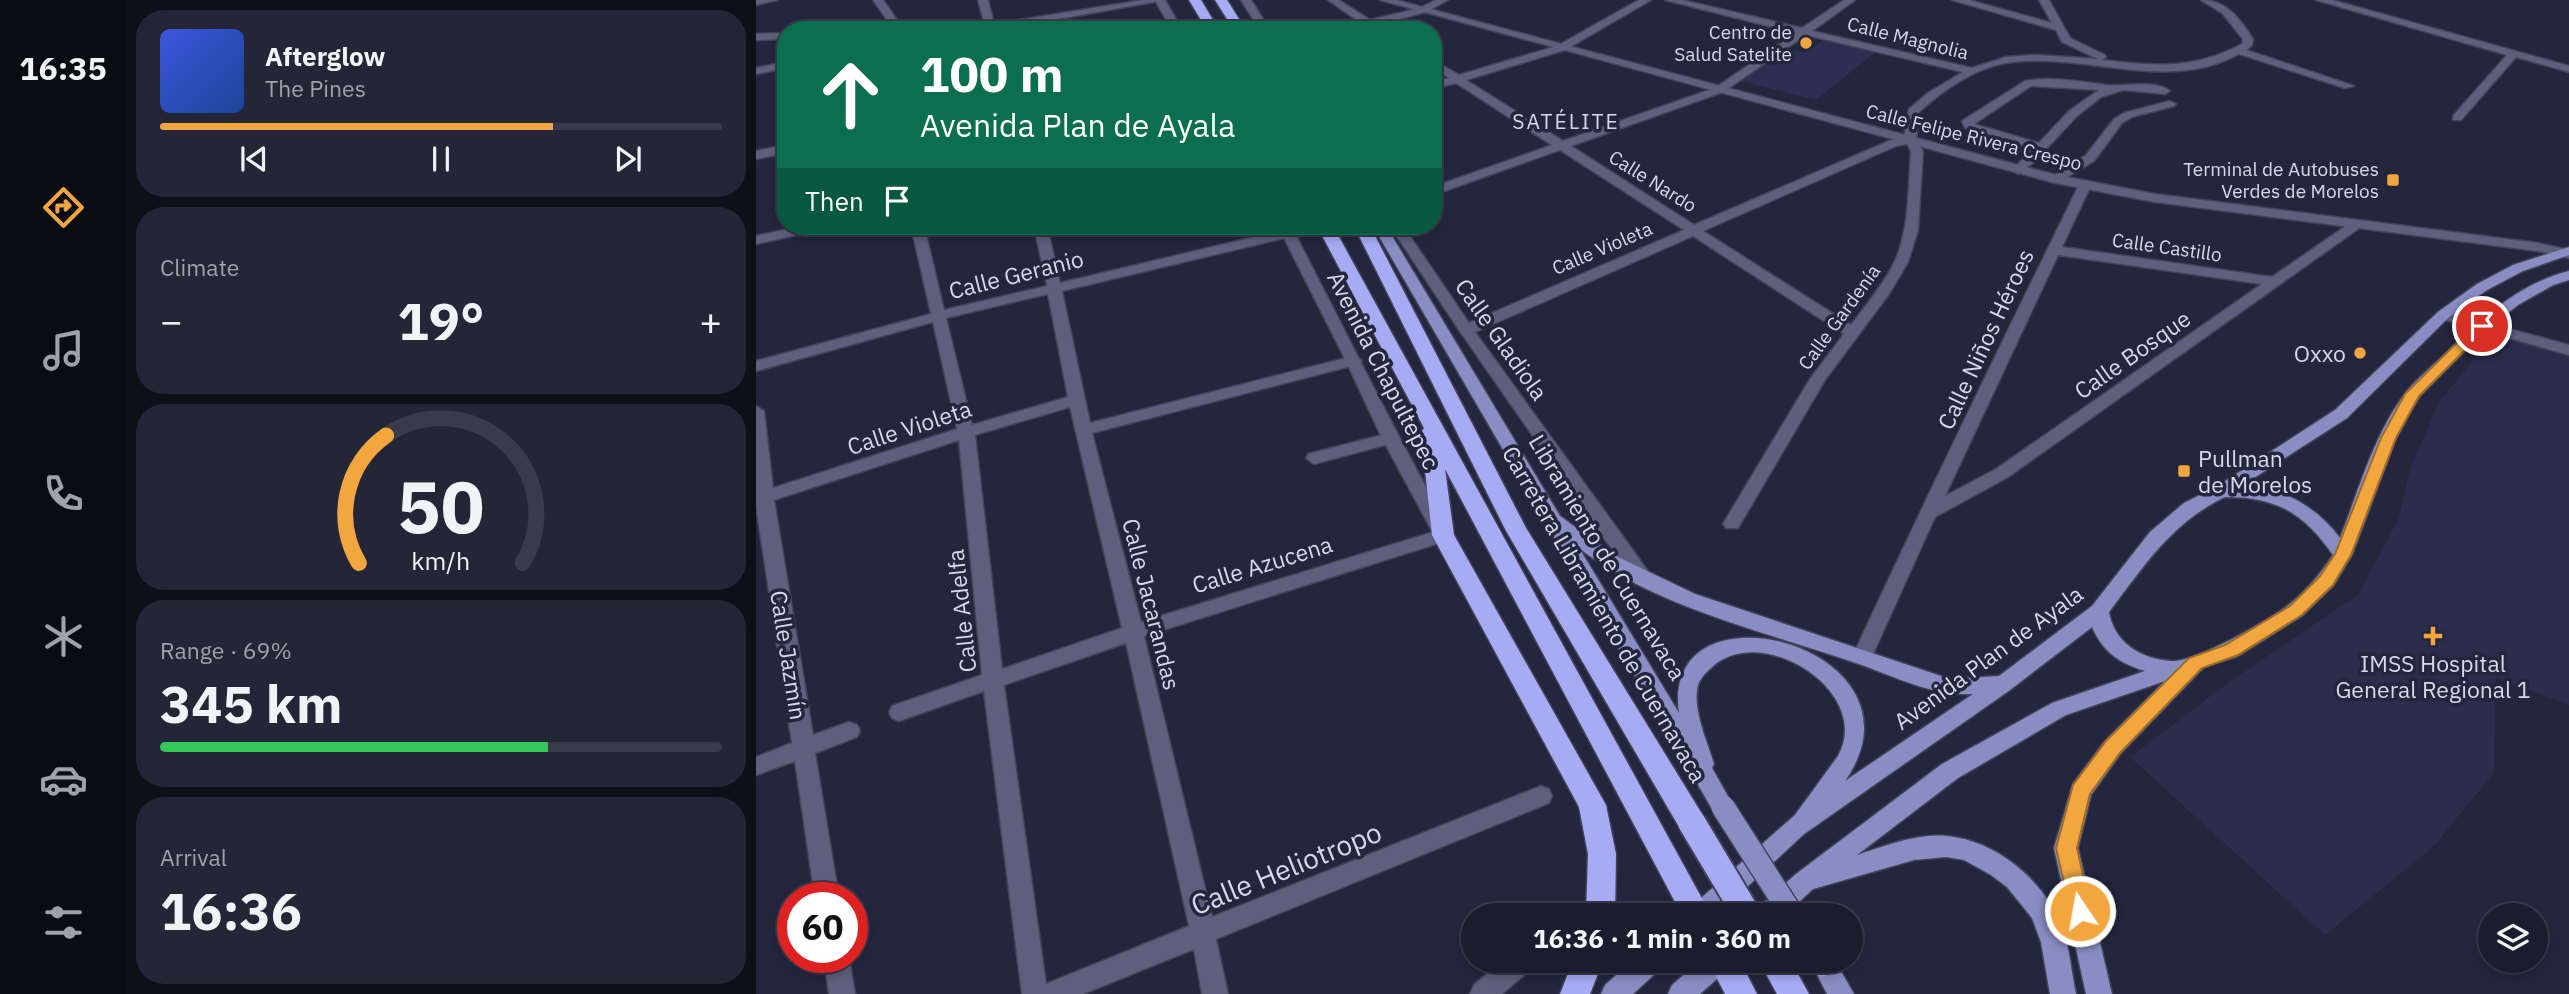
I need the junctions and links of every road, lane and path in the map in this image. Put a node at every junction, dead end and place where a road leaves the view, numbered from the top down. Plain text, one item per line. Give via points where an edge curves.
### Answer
1 (772, 0) edge
2 (878, 0) edge
3 (983, 0) edge
4 (1160, 0) edge
5 (1195, 0) edge
6 (1221, 0) edge
7 (1246, 0) edge
8 (1333, 0) edge
9 (1385, 0) edge
10 (1443, 0) edge
11 (1646, 0) edge
12 (1670, 0) edge
13 (1850, 0) edge
14 (1956, 0) edge
15 (2044, 0) edge
16 (2321, 0) edge
17 (2208, 1) edge
18 (756, 2) edge
19 (1423, 10) junction
20 (893, 21) edge
21 (989, 21) edge
22 (1038, 21) edge
23 (1172, 21) edge
24 (1208, 21) edge
25 (1234, 21) edge
26 (1259, 21) edge
27 (1364, 21) edge
28 (1391, 21) edge
29 (2058, 28) junction
30 (1804, 31) junction
31 (777, 36) edge
32 (756, 37) edge
33 (1561, 48) junction
34 (2240, 51) junction
35 (2513, 54) junction
36 (2114, 62) junction
37 (777, 67) edge
38 (1442, 69) edge
39 (2569, 69) edge
40 (756, 71) edge
41 (1974, 72) junction
42 (1459, 79) junction
43 (1442, 84) edge
44 (2349, 86) dead end
45 (2109, 89) junction
46 (1718, 90) junction
47 (2165, 91) dead end
48 (2170, 104) dead end
49 (2457, 118) dead end
50 (1910, 141) junction
51 (1563, 147) junction
52 (2042, 148) junction
53 (777, 151) edge
54 (756, 155) edge
55 (2018, 170) junction
56 (2055, 179) junction
57 (2085, 185) junction
58 (1442, 188) edge
59 (2357, 224) junction
60 (1695, 230) junction
61 (778, 235) edge
62 (918, 235) edge
63 (1042, 235) edge
64 (1262, 235) edge
65 (1289, 235) edge
66 (1330, 235) edge
67 (1367, 235) edge
68 (1384, 235) edge
69 (1403, 235) edge
70 (756, 240) edge
71 (2053, 250) junction
72 (2568, 252) edge
73 (2569, 275) edge
74 (2275, 282) junction
75 (1055, 287) junction
76 (2443, 314) junction
77 (938, 316) junction
78 (2482, 326) junction
79 (1466, 330) junction
80 (1852, 332) junction
81 (2569, 350) edge
82 (1354, 361) junction
83 (756, 366) edge
84 (1077, 400) junction
85 (756, 411) edge
86 (1429, 421) junction
87 (1084, 430) junction
88 (966, 432) junction
89 (1390, 438) junction
90 (1314, 458) dead end
91 (2222, 491) junction
92 (761, 498) edge
93 (1928, 513) junction
94 (1547, 514) junction
95 (1732, 524) dead end
96 (1443, 535) junction
97 (2343, 555) junction
98 (1643, 579) junction
99 (2099, 611) junction
100 (1134, 632) junction
101 (1866, 649) dead end
102 (2196, 663) junction
103 (2169, 669) junction
104 (993, 680) junction
105 (2003, 684) junction
106 (899, 712) dead end
107 (849, 731) dead end
108 (803, 747) junction
109 (756, 766) edge
110 (1541, 796) dead end
111 (1716, 798) junction
112 (1796, 827) junction
113 (824, 882) edge
114 (1804, 882) junction
115 (1600, 903) edge
116 (1692, 903) edge
117 (1712, 903) edge
118 (1740, 903) edge
119 (1781, 903) edge
120 (1784, 903) edge
121 (1204, 934) junction
122 (839, 973) edge
123 (1507, 973) edge
124 (1583, 973) edge
125 (1637, 973) edge
126 (1705, 973) edge
127 (1730, 973) edge
128 (1828, 973) edge
129 (842, 994) edge
130 (1035, 994) edge
131 (1052, 994) edge
132 (1215, 994) edge
133 (1483, 994) edge
134 (1575, 994) edge
135 (1614, 994) edge
136 (1681, 994) edge
137 (1742, 994) edge
138 (1841, 994) edge
139 (2063, 994) edge
140 (2099, 994) edge

1 - 18 street
2 - 20 street
3 - 21 street
4 - 22 street
4 - 23 street
5 - 24 highway
6 - 25 highway
7 - 26 street
8 - 27 street
9 - 19 street, Calle Felipe Rivera Crespo
10 - 19 street
11 - 33 street
12 - 30 street, Calle Magnolia
13 - 30 street
14 - 29 street
15 - 29 street
16 - 35 street
17 - 34 street via 2223,7 2248,39
19 - 28 street
19 - 33 street, Calle Felipe Rivera Crespo
29 - 36 street via 2066,40
30 - 41 street, Calle Magnolia
30 - 46 street
31 - 32 street
33 - 42 street
33 - 46 street, Calle Felipe Rivera Crespo
34 - 36 street, Calle Gardenía via 2173,69
34 - 44 street
35 - 39 street
35 - 49 street
36 - 41 street, Calle Gardenía via 2012,59
37 - 40 street
38 - 42 street, Calle Nardo
41 - 50 street, Calle Gardenía via 1936,92 1913,111
42 - 43 street
42 - 51 street, Calle Nardo
45 - 47 street
45 - 52 street via 2080,109
45 - 52 street via 2029,83 1968,121 1977,130
46 - 50 street, Calle Felipe Rivera Crespo
46 - 51 street
48 - 56 street via 2118,121 2090,158
50 - 55 street, Calle Felipe Rivera Crespo
50 - 60 street, Calle Violeta via 1893,143
50 - 80 street, Calle Gardenía via 1917,151 1904,251 1884,291
51 - 58 street
51 - 60 street, Calle Nardo
52 - 55 street
53 - 54 street
55 - 56 street, Calle Felipe Rivera Crespo
56 - 57 street, Calle Felipe Rivera Crespo
57 - 59 street, Calle Felipe Rivera Crespo
57 - 71 street, Calle Niños Héroes
59 - 72 street, Calle Felipe Rivera Crespo
59 - 74 street, Calle Bosque
60 - 79 street, Calle Violeta
60 - 80 street, Calle Nardo
61 - 70 street
62 - 77 street, Calle Adelfa
63 - 75 street, Calle Jacarandas
64 - 75 street, Calle Geranio
65 - 82 street, Avenida Chapultepec
66 - 86 highway
67 - 118 highway, Carretera Libramiento de Cuernavaca, bridge via 1516,529
68 - 94 main road, Libramiento de Cuernavaca
69 - 79 street, Calle Gladiola
71 - 74 street, Calle Castillo
71 - 93 street, Calle Niños Héroes
72 - 76 main road, Avenida Plan de Ayala via 2518,268
73 - 78 main road via 2513,302
74 - 93 street, Calle Bosque via 2002,473
75 - 77 street, Calle Geranio
75 - 84 street, Calle Jacarandas
76 - 78 street
76 - 91 main road, Avenida Plan de Ayala via 2342,414
77 - 83 street, Calle Geranio
77 - 88 street, Calle Adelfa
78 - 81 street
78 - 97 main road via 2413,394 2388,438
79 - 98 street, Calle Gladiola
80 - 95 street, Calle Gardenía via 1818,379
82 - 87 street
82 - 89 street, Avenida Chapultepec
84 - 87 street, Calle Jacarandas
84 - 88 street, Calle Violeta
85 - 92 street, Calle Jazmín
86 - 96 highway
86 - 116 highway
87 - 100 street, Calle Jacarandas
88 - 92 street, Calle Violeta
88 - 104 street, Calle Adelfa
89 - 90 street
89 - 96 street, Avenida Chapultepec
91 - 97 main road via 2263,492 2288,502 2313,516
91 - 99 main road, Avenida Plan de Ayala via 2190,507 2156,537
92 - 108 street, Calle Jazmín
93 - 101 street, Calle Niños Héroes
94 - 98 main road via 1608,560
94 - 111 main road, Libramiento de Cuernavaca
96 - 100 street, Calle Azucena
96 - 115 highway via 1592,806 1602,854
97 - 102 main road via 2326,581 2296,610 2231,650
98 - 105 main road via 1920,679 1950,687
99 - 103 main road via 2100,629 2110,644 2148,665
99 - 105 main road, Avenida Plan de Ayala
100 - 104 street, Calle Azucena
100 - 121 street, Calle Jacarandas
102 - 103 main road
102 - 140 main road via 2113,747 2081,791 2066,848
103 - 114 main road via 2059,709 1950,771
104 - 106 street, Calle Azucena
104 - 130 street, Calle Adelfa
105 - 112 main road, Avenida Plan de Ayala
107 - 108 street
108 - 109 street
108 - 113 street, Calle Jazmín
110 - 121 street, Calle Heliotropo
111 - 112 main road via 1688,711 1688,682 1705,659 1728,646 1754,642 1798,655 1842,692 1854,720 1852,752
111 - 120 main road, Libramiento de Cuernavaca, bridge
112 - 117 main road
114 - 119 main road
114 - 139 main road via 1928,846 1965,850 2001,867 2028,892 2049,927
121 - 131 street, Calle Heliotropo
121 - 132 street, Calle Jacarandas
122 - 129 street
123 - 133 street
124 - 134 highway
125 - 135 main road
126 - 136 main road
127 - 137 highway
128 - 138 main road

